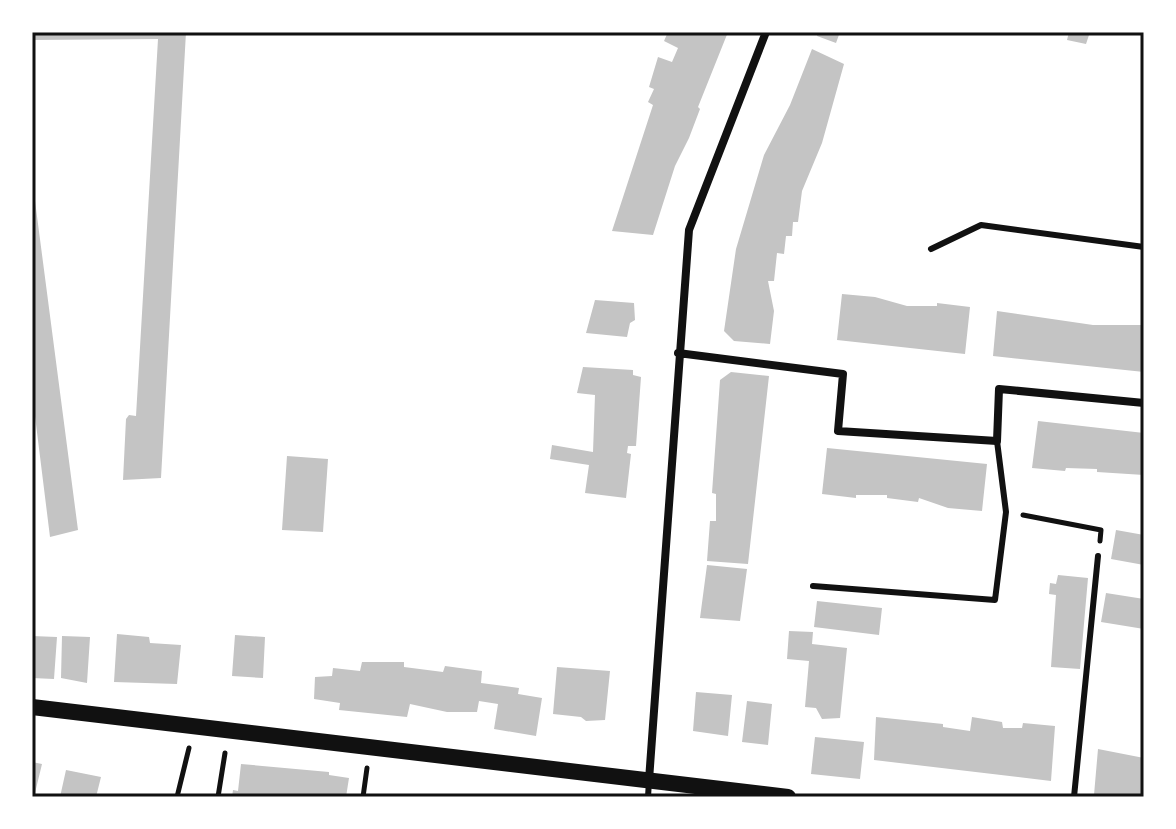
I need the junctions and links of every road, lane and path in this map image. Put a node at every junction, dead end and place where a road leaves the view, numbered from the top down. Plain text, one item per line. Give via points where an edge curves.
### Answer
1 (766, 32) edge
2 (1144, 247) edge
3 (931, 249) dead end
4 (678, 353) junction
5 (1144, 403) edge
6 (997, 441) junction
7 (1006, 512) junction
8 (1098, 556) joint
9 (813, 586) dead end
10 (32, 707) edge
11 (195, 723) junction
12 (228, 728) junction
13 (648, 789) edge
14 (177, 797) edge
15 (218, 797) edge
16 (788, 797) edge
17 (1074, 797) edge

1 - 4 street via 689,230
2 - 3 lane via 981,225
4 - 6 street via 843,374 838,431
4 - 13 street
5 - 6 street via 999,389
6 - 7 lane
7 - 8 path via 1101,530
7 - 9 lane via 995,600
8 - 17 lane
10 - 11 main road
11 - 12 main road
11 - 14 path
12 - 13 main road
12 - 15 path
13 - 16 main road

